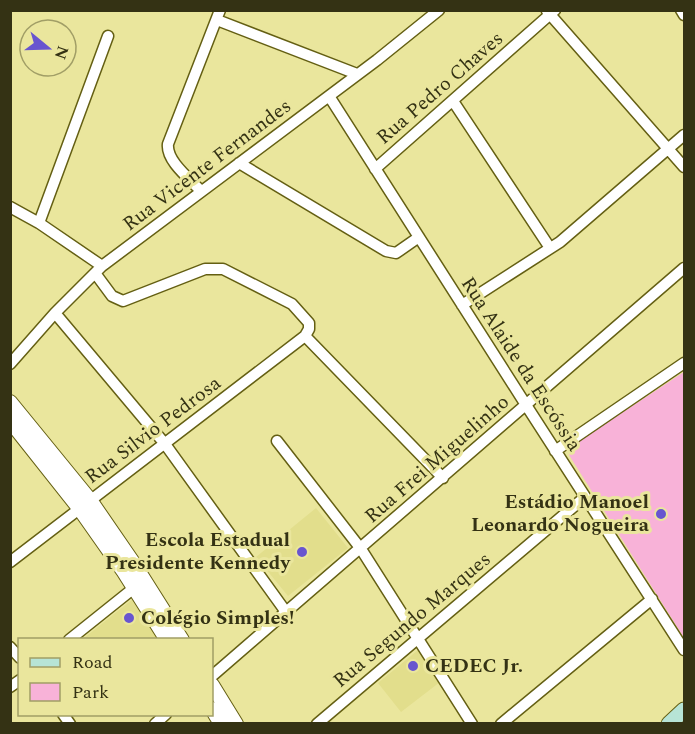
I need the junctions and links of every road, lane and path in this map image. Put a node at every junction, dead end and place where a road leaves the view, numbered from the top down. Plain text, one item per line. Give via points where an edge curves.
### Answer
1 (439, 10) edge
2 (681, 10) edge
3 (551, 12) edge
4 (219, 15) edge
5 (684, 15) edge
6 (108, 36) dead end
7 (357, 74) junction
8 (329, 96) junction
9 (453, 101) junction
10 (684, 135) edge
11 (669, 148) junction
12 (239, 163) junction
13 (684, 168) edge
14 (375, 169) junction
15 (201, 191) junction
16 (10, 207) edge
17 (39, 223) junction
18 (419, 237) junction
19 (550, 248) junction
20 (684, 268) edge
21 (98, 269) junction
22 (462, 305) junction
23 (55, 313) junction
24 (304, 336) junction
25 (684, 363) edge
26 (10, 364) edge
27 (10, 402) edge
28 (526, 405) junction
29 (10, 421) edge
30 (277, 441) dead end
31 (165, 444) junction
32 (555, 451) junction
33 (443, 478) junction
34 (585, 496) junction
35 (84, 504) junction
36 (361, 549) junction
37 (10, 562) edge
38 (129, 568) junction
39 (134, 588) junction
40 (652, 599) junction
41 (286, 612) junction
42 (70, 638) edge
43 (166, 638) edge
44 (181, 638) edge
45 (418, 639) junction
46 (684, 650) edge
47 (213, 675) edge
48 (213, 688) edge
49 (684, 710) edge
50 (236, 723) edge
51 (317, 723) edge
52 (472, 723) edge
53 (501, 723) edge
54 (669, 723) edge

1 - 7 street, Rua Vicente Fernandes
2 - 5 street
3 - 9 street, Rua Pedro Chaves
3 - 11 street
4 - 7 street
4 - 15 street via 168,150
6 - 17 street
7 - 8 street, Rua Vicente Fernandes
8 - 12 street, Rua Vicente Fernandes
8 - 14 street, Rua Alaide da Escóssia
9 - 14 street, Rua Pedro Chaves
9 - 19 street
10 - 11 street
11 - 13 street
11 - 19 street
12 - 15 street, Rua Vicente Fernandes
12 - 18 street via 386,251 396,253
14 - 18 street, Rua Alaide da Escóssia
15 - 21 street, Rua Vicente Fernandes
16 - 17 street
17 - 21 street
18 - 22 street, Rua Alaide da Escóssia
19 - 22 street
20 - 28 street, Rua Frei Miguelinho
21 - 23 street, Rua Vicente Fernandes
21 - 24 street via 112,296 123,301 205,269 223,269 292,304 309,323
22 - 28 street, Rua Alaide da Escóssia
23 - 26 street, Rua Vicente Fernandes
23 - 31 street
24 - 31 street, Rua Silvio Pedrosa
24 - 33 street
25 - 32 street
27 - 35 street
28 - 32 street, Rua Alaide da Escóssia
28 - 33 street, Rua Frei Miguelinho
29 - 35 street
30 - 36 street
31 - 35 street, Rua Silvio Pedrosa
31 - 41 street
32 - 34 street, Rua Alaide da Escóssia
33 - 36 street, Rua Frei Miguelinho
34 - 40 street, Rua Alaide da Escóssia
34 - 45 street, Rua Segundo Marques
35 - 37 street, Rua Silvio Pedrosa
35 - 38 street
36 - 41 street, Rua Frei Miguelinho
36 - 45 street
38 - 39 street
38 - 44 street
39 - 42 street
39 - 43 street
40 - 46 street, Rua Alaide da Escóssia
40 - 53 street
41 - 47 street, Rua Frei Miguelinho
45 - 51 street, Rua Segundo Marques
45 - 52 street
48 - 50 street
49 - 54 main road

